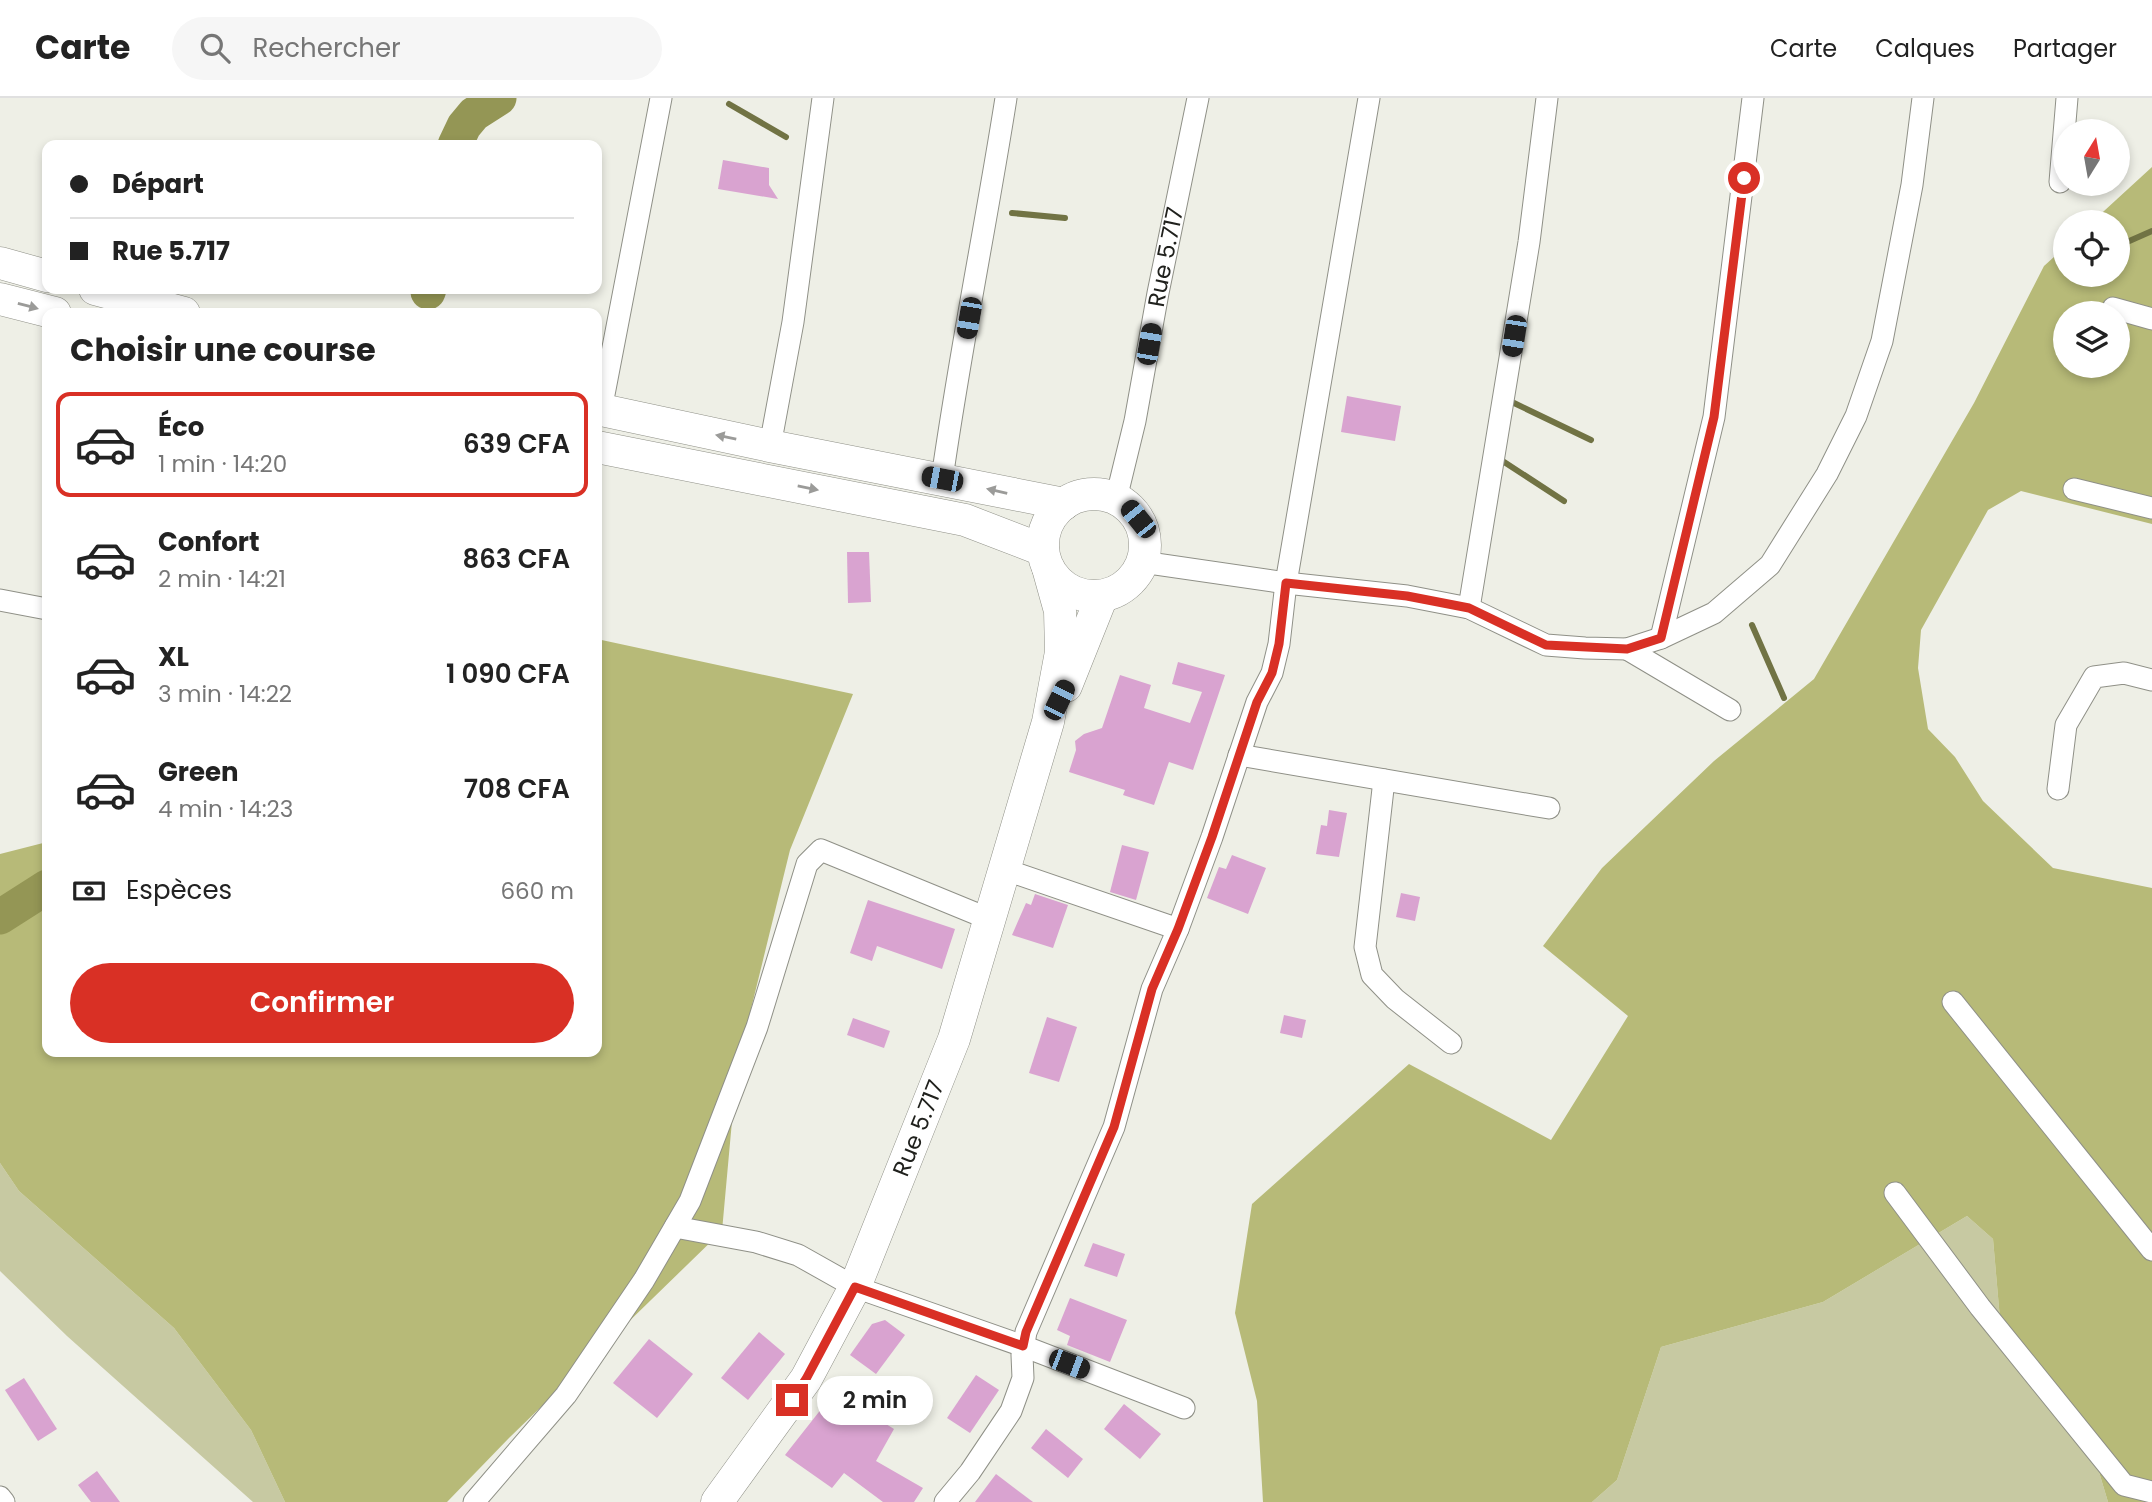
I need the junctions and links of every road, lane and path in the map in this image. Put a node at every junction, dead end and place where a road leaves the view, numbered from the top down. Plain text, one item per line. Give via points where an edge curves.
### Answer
1 (661, 98) edge
2 (823, 98) edge
3 (1006, 98) edge
4 (1198, 98) edge
5 (1369, 98) edge
6 (1547, 98) edge
7 (1753, 98) edge
8 (1923, 98) edge
9 (2067, 98) edge
10 (2065, 119) edge
11 (0, 263) edge
12 (42, 275) edge
13 (114, 294) edge
14 (0, 299) edge
15 (165, 308) edge
16 (42, 310) edge
17 (2130, 313) edge
18 (2152, 319) edge
19 (602, 395) edge
20 (602, 411) edge
21 (770, 446) junction
22 (602, 448) edge
23 (942, 479) junction
24 (2074, 489) dead end
25 (1116, 499) junction
26 (1064, 504) junction
27 (2152, 508) edge
28 (1046, 559) junction
29 (1142, 562) junction
30 (1286, 583) junction
31 (1102, 596) junction
32 (0, 600) edge
33 (42, 608) edge
34 (1469, 608) junction
35 (1661, 638) junction
36 (1627, 649) junction
37 (2152, 680) edge
38 (1730, 710) dead end
39 (1048, 722) junction
40 (1239, 755) junction
41 (1384, 780) junction
42 (2058, 789) dead end
43 (1549, 808) dead end
44 (1003, 869) junction
45 (989, 919) junction
46 (1178, 929) junction
47 (1953, 1002) dead end
48 (1451, 1043) dead end
49 (1895, 1193) dead end
50 (675, 1227) junction
51 (2152, 1250) edge
52 (855, 1287) junction
53 (1023, 1346) junction
54 (1184, 1408) dead end
55 (2148, 1491) edge
56 (0, 1497) edge
57 (4, 1502) edge
58 (474, 1502) edge
59 (717, 1502) edge
60 (945, 1502) edge
61 (2126, 1502) edge

1 - 19 street
2 - 21 street via 793,322
3 - 23 street
4 - 25 street, Rue 5.717
5 - 30 street
6 - 34 street via 1525,268
7 - 35 street via 1714,417
8 - 35 street via 1912,185 1882,341 1850,428 1770,565 1714,613
9 - 10 street
11 - 12 street
13 - 15 street
14 -> 16 street
17 - 18 street
21 -> 20 street
21 - 23 street
22 -> 28 street via 965,520
26 -> 23 street
24 - 27 street
25 - 26 street via 1089,495
25 - 29 street via 1129,508 1144,533
26 - 28 street via 1044,533
28 - 31 street via 1058,581 1071,591
28 - 39 street, Rue 5.717 via 1060,611 1061,652
29 - 30 street
29 - 31 street via 1127,585
30 - 34 street
30 - 40 street via 1272,673
31 - 39 street, Rue 5.717
32 - 33 street
34 - 36 street via 1546,645
35 - 36 street
36 - 38 street
37 - 42 street via 2123,673 2094,677 2066,725
39 - 44 street, Rue 5.717
40 - 41 street
40 - 46 street
41 - 43 street
41 - 48 street via 1365,947 1372,975
44 - 45 street, Rue 5.717
44 - 46 street
45 - 50 street via 821,850 807,863 757,1027 690,1200
45 - 52 street, Rue 5.717 via 954,1039
46 - 53 street via 1152,989 1114,1127
47 - 51 street
49 - 55 street via 2124,1485
50 - 52 street via 798,1255
50 - 58 street via 566,1395
52 - 53 street
52 - 59 street, Rue 5.717 via 806,1379
53 - 54 street
53 - 60 street via 1023,1378 1011,1411
55 - 61 street
56 - 57 street

